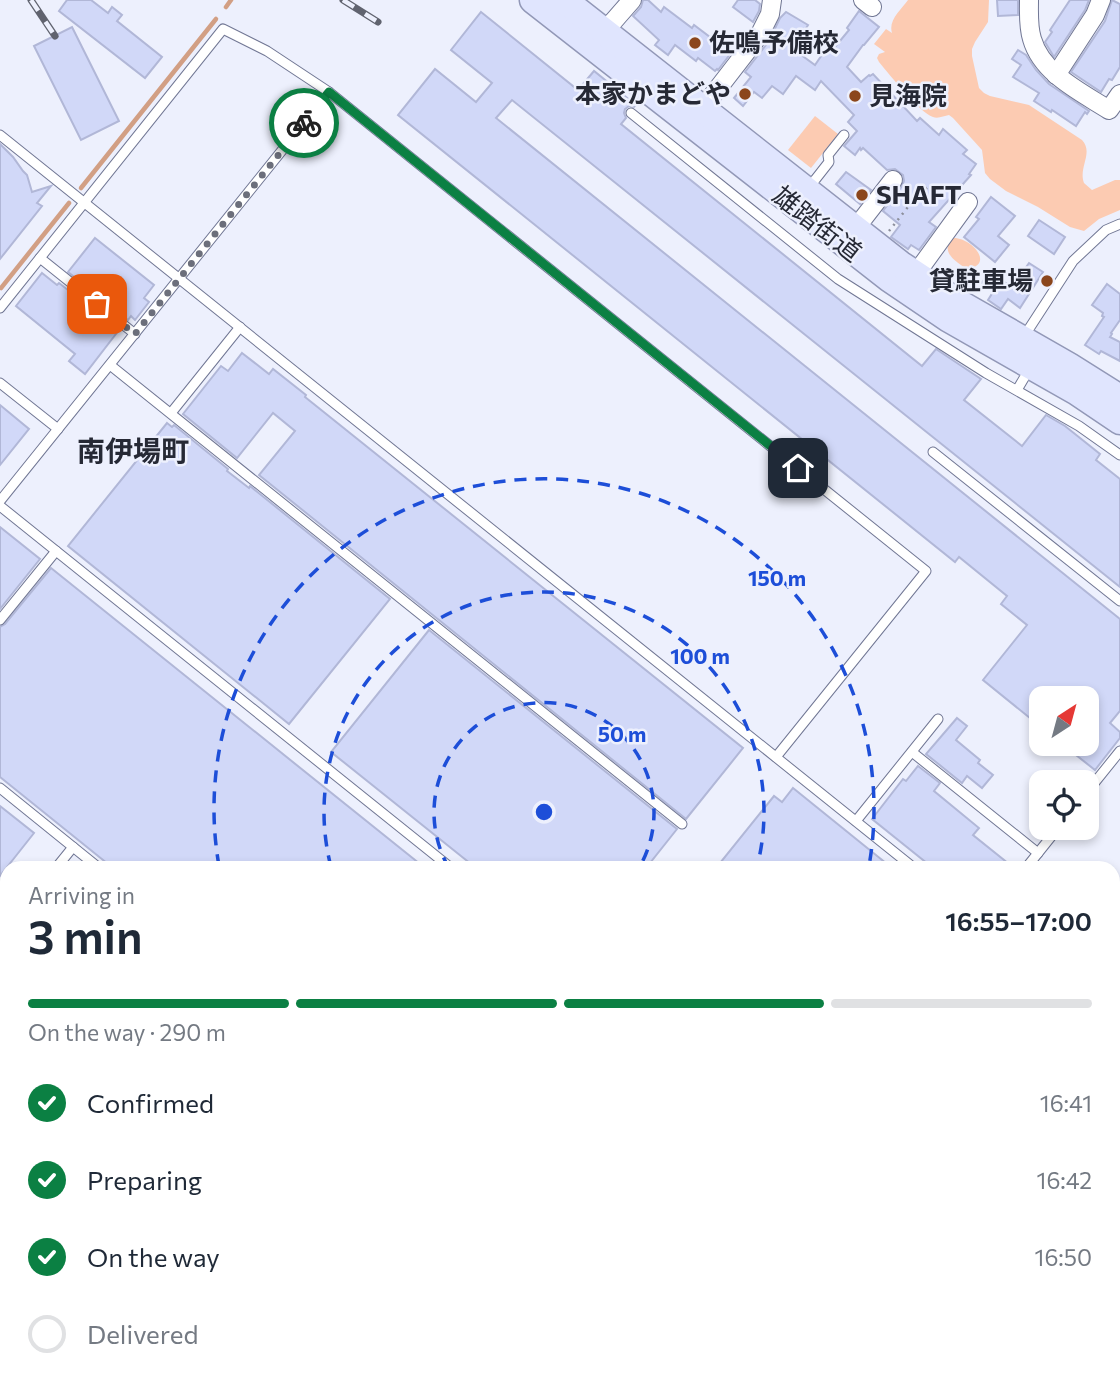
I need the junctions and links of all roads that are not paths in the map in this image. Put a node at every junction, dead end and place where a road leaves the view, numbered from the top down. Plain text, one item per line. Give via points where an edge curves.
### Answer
1 (533, 0) edge
2 (565, 0) edge
3 (632, 0) edge
4 (772, 0) edge
5 (1029, 0) edge
6 (1101, 0) edge
7 (604, 32) junction
8 (1056, 75) junction
9 (329, 92) junction
10 (1120, 94) edge
11 (702, 109) junction
12 (631, 113) dead end
13 (0, 135) edge
14 (844, 135) dead end
15 (893, 180) dead end
16 (806, 191) junction
17 (968, 202) dead end
18 (84, 203) junction
19 (1120, 224) edge
20 (855, 229) junction
21 (40, 258) junction
22 (915, 275) junction
23 (179, 279) junction
24 (0, 308) edge
25 (240, 327) junction
26 (135, 334) junction
27 (1022, 340) junction
28 (110, 365) junction
29 (1031, 366) junction
30 (0, 383) edge
31 (1017, 390) junction
32 (1120, 398) edge
33 (171, 413) junction
34 (1120, 421) edge
35 (58, 429) junction
36 (933, 452) dead end
37 (1120, 455) edge
38 (0, 504) edge
39 (56, 551) junction
40 (1120, 601) edge
41 (0, 620) edge
42 (938, 719) dead end
43 (1120, 751) edge
44 (912, 752) junction
45 (776, 757) junction
46 (1099, 777) edge
47 (0, 789) edge
48 (856, 821) junction
49 (682, 824) dead end
50 (1048, 840) edge
51 (73, 847) junction
52 (1038, 853) junction
53 (62, 861) edge
54 (90, 861) edge
55 (442, 861) edge
56 (905, 861) edge
57 (1032, 861) edge

1 - 29 main road, 雄踏街道 via 890,279
2 - 7 main road, 雄踏街道
3 - 7 street
4 - 11 street via 760,34
5 - 8 street via 1032,42
6 - 8 street
7 - 11 main road, 雄踏街道
8 - 10 street via 1109,110
9 - 18 lane via 267,51 223,29
9 - 23 lane
9 - 45 lane via 926,571
11 - 16 main road, 雄踏街道
12 - 31 lane via 838,279
13 - 18 lane
14 - 16 lane
15 - 20 street
16 - 20 main road, 雄踏街道
17 - 22 street
18 - 21 lane
18 - 23 lane
19 - 27 lane via 1106,230 1073,261
20 - 22 main road, 雄踏街道
21 - 24 lane
21 - 26 lane
22 - 27 main road, 雄踏街道
23 - 25 lane
23 - 26 lane
25 - 33 lane
25 - 45 lane
26 - 28 lane
27 - 32 main road, 雄踏街道
28 - 33 lane
28 - 35 lane
29 - 31 lane
29 - 34 main road, 雄踏街道
30 - 35 lane
31 - 37 lane
33 - 49 lane
35 - 38 lane
36 - 40 lane
38 - 39 lane
39 - 41 lane
39 - 55 lane
42 - 44 lane
43 - 46 lane
44 - 48 lane
44 - 52 lane
45 - 48 lane
47 - 51 lane
48 - 56 lane
50 - 52 lane
51 - 53 lane
51 - 54 lane
52 - 57 lane

